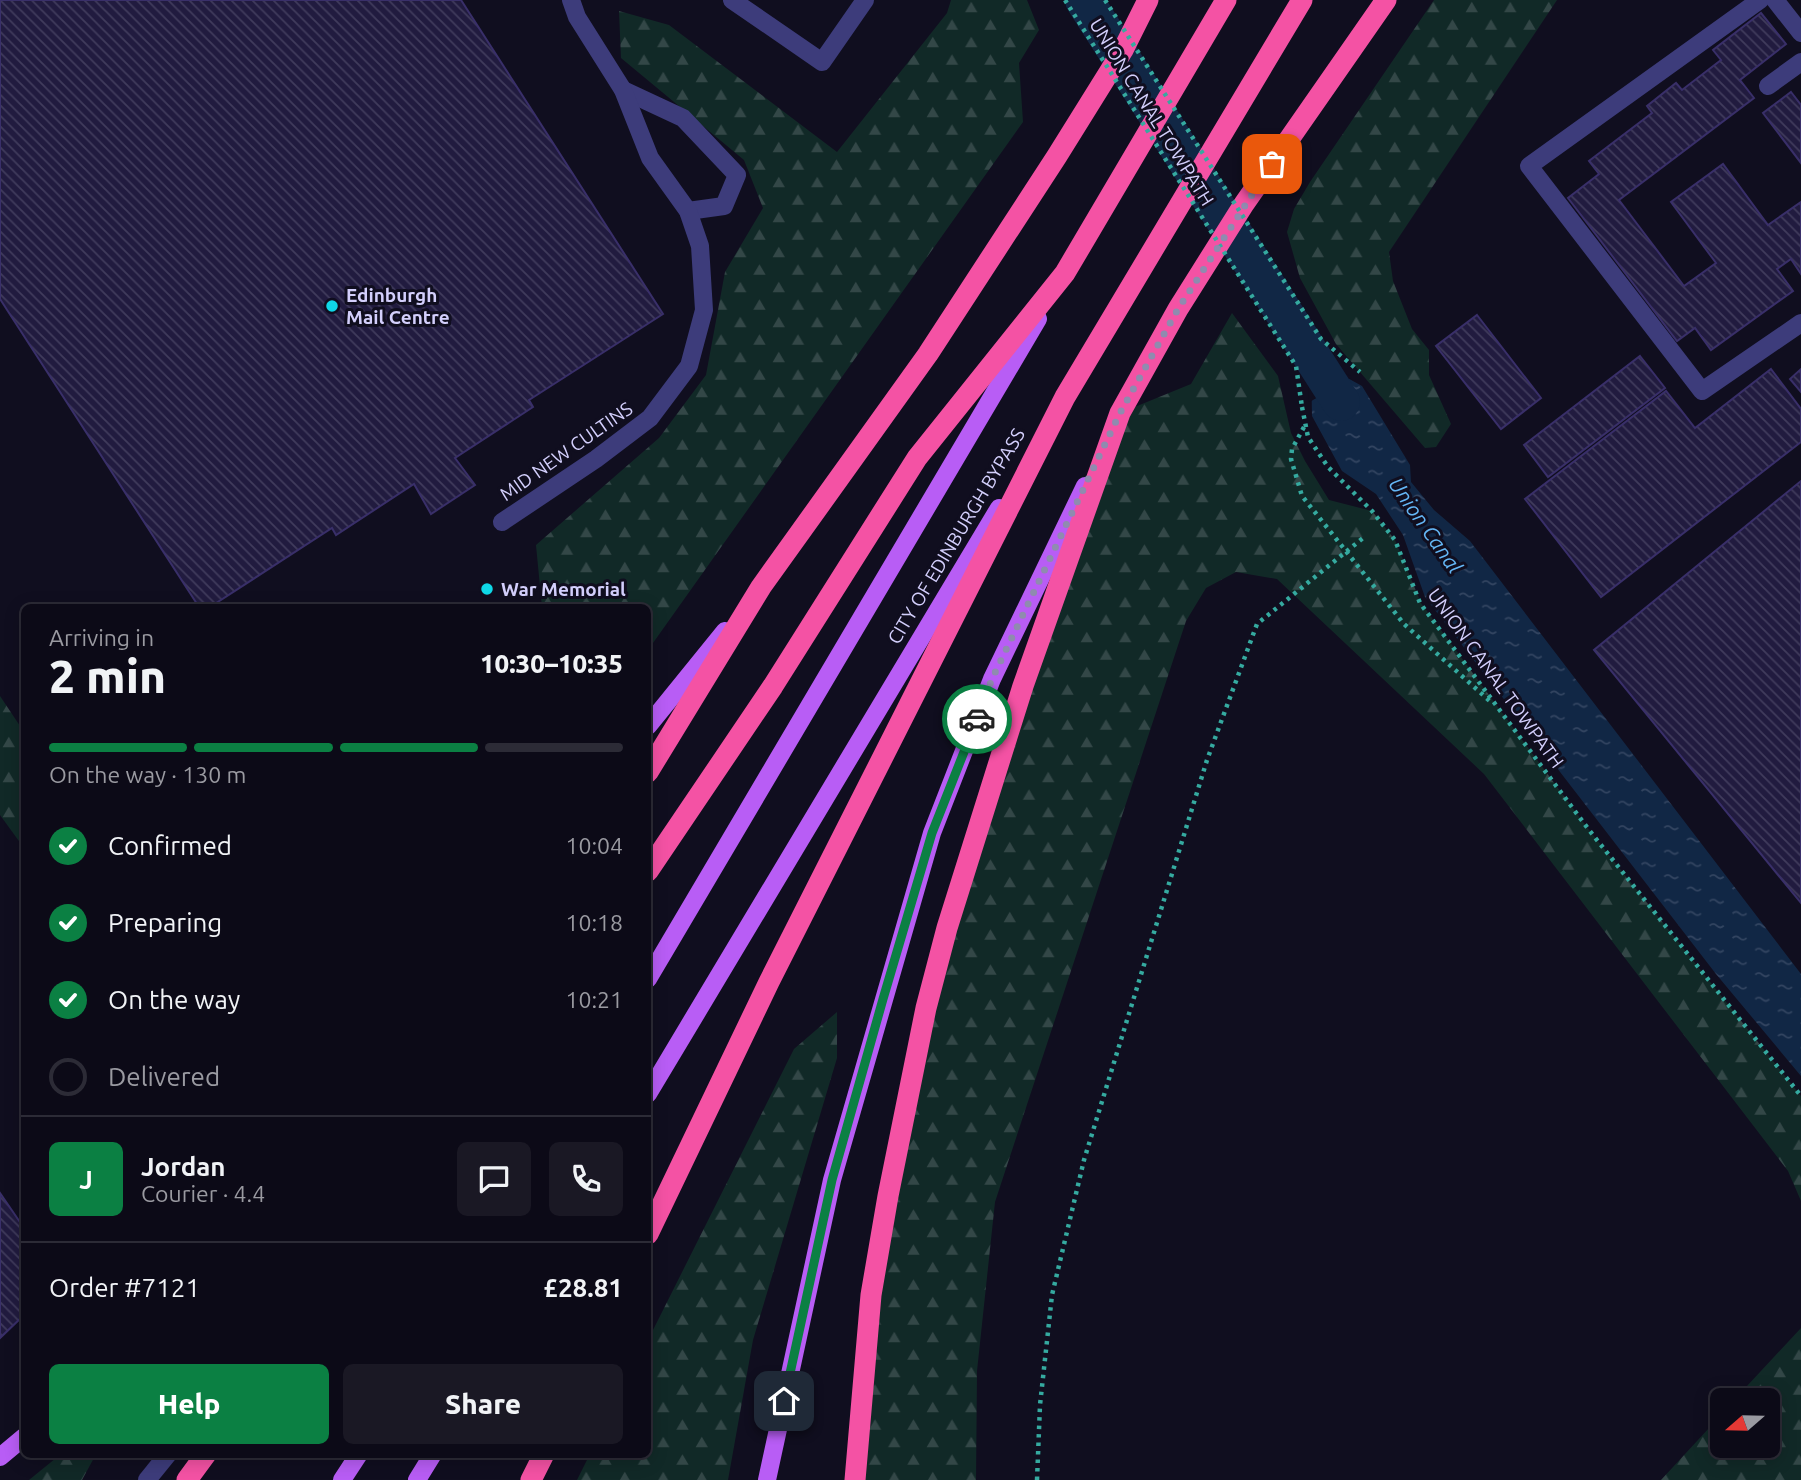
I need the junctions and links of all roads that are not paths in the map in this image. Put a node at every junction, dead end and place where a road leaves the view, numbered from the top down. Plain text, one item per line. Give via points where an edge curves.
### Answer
1 (732, 0) edge
2 (865, 0) edge
3 (1148, 0) edge
4 (1226, 0) edge
5 (1302, 0) edge
6 (1386, 0) edge
7 (1760, 0) edge
8 (1775, 0) edge
9 (574, 8) edge
10 (1801, 33) edge
11 (1801, 62) edge
12 (1768, 86) dead end
13 (623, 90) junction
14 (688, 211) junction
15 (1065, 273) junction
16 (1801, 323) edge
17 (1065, 397) junction
18 (1120, 413) junction
19 (502, 522) dead end
20 (761, 587) junction
21 (651, 722) edge
22 (651, 767) edge
23 (651, 867) edge
24 (651, 974) edge
25 (651, 1089) edge
26 (651, 1228) edge
27 (21, 1440) edge
28 (0, 1457) edge
29 (165, 1458) edge
30 (203, 1458) edge
31 (356, 1458) edge
32 (431, 1458) edge
33 (542, 1458) edge
34 (147, 1480) edge
35 (187, 1480) edge
36 (342, 1480) edge
37 (417, 1480) edge
38 (531, 1480) edge
39 (767, 1480) edge
40 (855, 1480) edge

1 - 2 street via 822,62
3 - 20 highway via 1065,144 928,354
4 - 15 highway, CITY OF EDINBURGH BYPASS
5 - 17 highway, CITY OF EDINBURGH BYPASS
6 - 18 highway via 1244,204
7 - 16 street via 1529,166 1702,391
8 - 10 street
9 - 13 street, MID NEW CULTINS
11 - 12 street
13 - 14 street, MID NEW CULTINS via 650,158
13 - 14 street via 683,118 737,176 724,206
14 - 19 street, MID NEW CULTINS via 700,246 704,310 689,366 650,418
15 - 23 highway via 917,458 773,686
15 - 24 main road, CITY OF EDINBURGH BYPASS
17 - 25 main road, CITY OF EDINBURGH BYPASS
17 - 26 highway via 769,982
18 - 39 main road via 992,679 932,833 832,1180
18 - 40 highway via 1023,686 926,1008 871,1295
20 - 21 main road
20 - 22 highway
27 - 28 main road
29 - 34 street
30 - 35 highway
31 - 36 main road
32 - 37 main road
33 - 38 highway

